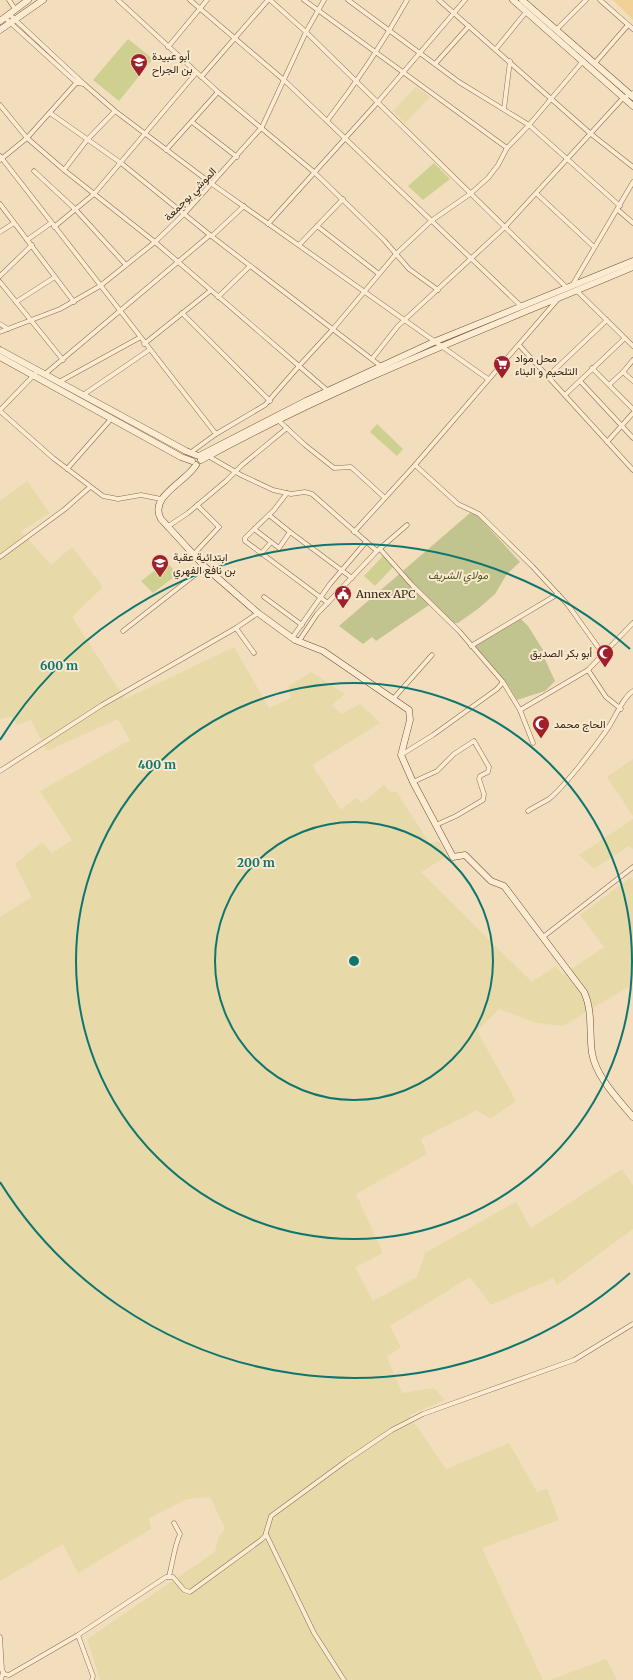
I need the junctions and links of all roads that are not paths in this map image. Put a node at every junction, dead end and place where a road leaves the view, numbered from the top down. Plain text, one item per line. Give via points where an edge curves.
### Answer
1 (9, 0) edge
2 (28, 0) edge
3 (43, 0) edge
4 (118, 0) edge
5 (190, 0) edge
6 (207, 0) edge
7 (269, 0) edge
8 (304, 0) edge
9 (324, 0) edge
10 (348, 0) edge
11 (358, 0) edge
12 (407, 0) edge
13 (438, 0) edge
14 (465, 0) edge
15 (513, 0) edge
16 (522, 0) edge
17 (586, 0) edge
18 (600, 0) edge
19 (355, 5) junction
20 (200, 8) junction
21 (318, 11) junction
22 (526, 12) junction
23 (454, 13) junction
24 (7, 15) edge
25 (12, 22) junction
26 (628, 25) junction
27 (469, 26) junction
28 (557, 29) junction
29 (633, 29) edge
30 (0, 30) edge
31 (390, 31) junction
32 (306, 32) junction
33 (234, 37) junction
34 (168, 48) junction
35 (496, 49) junction
36 (419, 53) junction
37 (52, 54) junction
38 (376, 54) junction
39 (48, 58) junction
40 (510, 61) junction
41 (583, 61) junction
42 (595, 63) junction
43 (435, 64) junction
44 (196, 73) junction
45 (403, 74) junction
46 (201, 77) junction
47 (79, 81) junction
48 (285, 81) junction
49 (356, 83) junction
50 (218, 92) junction
51 (632, 95) edge
52 (623, 98) junction
53 (552, 99) junction
54 (378, 104) junction
55 (0, 105) edge
56 (633, 106) edge
57 (504, 109) junction
58 (115, 111) junction
59 (50, 113) junction
60 (327, 120) junction
61 (192, 122) junction
62 (529, 125) junction
63 (262, 127) junction
64 (145, 133) junction
65 (591, 134) junction
66 (27, 138) junction
67 (346, 138) junction
68 (87, 140) junction
69 (507, 148) junction
70 (166, 150) junction
71 (237, 157) junction
72 (1, 158) edge
73 (568, 160) junction
74 (121, 163) junction
75 (633, 167) edge
76 (64, 170) junction
77 (34, 171) dead end
78 (314, 172) junction
79 (633, 182) edge
80 (212, 184) junction
81 (94, 194) junction
82 (470, 194) junction
83 (538, 194) junction
84 (343, 199) junction
85 (0, 204) edge
86 (244, 206) junction
87 (619, 208) junction
88 (76, 210) junction
89 (185, 213) junction
90 (431, 221) junction
91 (14, 223) junction
92 (633, 223) edge
93 (268, 224) junction
94 (53, 225) junction
95 (317, 226) junction
96 (504, 228) junction
97 (0, 232) edge
98 (211, 235) junction
99 (27, 240) junction
100 (155, 242) junction
101 (32, 245) junction
102 (299, 245) junction
103 (594, 247) junction
104 (396, 254) junction
105 (472, 259) junction
106 (633, 261) edge
107 (177, 262) junction
108 (126, 265) junction
109 (250, 266) junction
110 (633, 267) edge
111 (379, 274) junction
112 (0, 276) edge
113 (55, 277) junction
114 (0, 283) edge
115 (573, 284) junction
116 (100, 286) junction
117 (566, 288) junction
118 (210, 290) junction
119 (438, 290) junction
120 (577, 290) junction
121 (363, 292) junction
122 (218, 297) junction
123 (559, 297) junction
124 (16, 302) junction
125 (74, 302) junction
126 (523, 308) junction
127 (120, 311) junction
128 (182, 313) junction
129 (406, 320) junction
130 (607, 320) junction
131 (30, 321) junction
132 (0, 324) edge
133 (8, 329) junction
134 (333, 330) junction
135 (0, 332) edge
136 (139, 338) junction
137 (624, 339) junction
138 (436, 341) junction
139 (144, 344) junction
140 (519, 345) junction
141 (443, 346) junction
142 (633, 346) edge
143 (0, 350) edge
144 (149, 350) junction
145 (0, 357) edge
146 (372, 359) junction
147 (63, 360) junction
148 (633, 360) edge
149 (299, 366) junction
150 (382, 367) junction
151 (592, 368) junction
152 (623, 372) junction
153 (36, 373) junction
154 (45, 374) junction
155 (548, 376) junction
156 (488, 378) junction
157 (580, 380) junction
158 (633, 381) edge
159 (59, 382) junction
160 (609, 385) junction
161 (328, 391) junction
162 (566, 394) junction
163 (83, 395) junction
164 (270, 401) junction
165 (307, 404) junction
166 (633, 409) edge
167 (0, 410) edge
168 (633, 413) edge
169 (111, 419) junction
170 (279, 421) junction
171 (622, 426) junction
172 (287, 428) junction
173 (216, 434) junction
174 (633, 438) edge
175 (608, 442) junction
176 (190, 453) junction
177 (208, 456) junction
178 (199, 457) junction
179 (194, 463) junction
180 (415, 465) junction
181 (67, 469) junction
182 (633, 470) edge
183 (235, 472) junction
184 (90, 487) junction
185 (287, 493) junction
186 (385, 498) junction
187 (161, 499) junction
188 (197, 505) junction
189 (269, 515) junction
190 (407, 525) dead end
191 (167, 527) junction
192 (254, 529) junction
193 (290, 532) junction
194 (354, 532) junction
195 (271, 542) junction
196 (366, 542) junction
197 (378, 550) junction
198 (261, 554) junction
199 (193, 555) junction
200 (0, 557) edge
201 (205, 567) junction
202 (341, 570) junction
203 (352, 578) junction
204 (558, 594) junction
205 (264, 597) dead end
206 (320, 598) junction
207 (328, 603) junction
208 (258, 613) junction
209 (633, 623) edge
210 (302, 625) junction
211 (236, 628) junction
212 (123, 630) dead end
213 (292, 638) junction
214 (299, 642) junction
215 (471, 646) junction
216 (254, 653) dead end
217 (603, 654) junction
218 (432, 655) dead end
219 (588, 670) junction
220 (503, 682) junction
221 (633, 691) edge
222 (393, 699) junction
223 (621, 709) junction
224 (520, 710) junction
225 (533, 743) dead end
226 (401, 755) junction
227 (0, 771) edge
228 (413, 782) junction
229 (528, 811) dead end
230 (436, 825) junction
231 (633, 867) edge
232 (543, 937) junction
233 (633, 1117) edge
234 (633, 1324) edge
235 (174, 1523) dead end
236 (266, 1534) junction
237 (169, 1576) junction
238 (78, 1635) junction
239 (0, 1637) edge
240 (3, 1672) junction
241 (1, 1680) edge
242 (92, 1680) edge
243 (344, 1680) edge

1 - 24 street
2 - 24 street
3 - 25 street
4 - 34 street
5 - 20 street
6 - 20 street
7 - 32 street
7 - 33 street
8 - 21 street
9 - 21 street, الموشي بوجمعة
10 - 19 street
11 - 19 street
12 - 31 street
13 - 23 street
14 - 23 street
15 - 22 street
16 - 28 street
17 - 28 street
18 - 26 street
19 - 31 street
20 - 33 street
20 - 34 street
21 - 32 street, الموشي بوجمعة
21 - 38 street
22 - 35 street
22 - 41 street
23 - 27 street
23 - 36 street
24 - 25 street
25 - 30 street
25 - 37 street
25 - 39 street
26 - 29 street
26 - 42 street
27 - 35 street
27 - 43 street
28 - 42 street
31 - 36 street
31 - 38 street
32 - 48 street, الموشي بوجمعة
32 - 49 street
33 - 46 street
33 - 48 street
34 - 44 street
35 - 40 street
36 - 43 street
36 - 45 street
37 - 39 street
37 - 47 street
38 - 45 street
38 - 49 street
39 - 47 street
40 - 53 street
40 - 57 street
41 - 52 street
41 - 53 street
42 - 51 street
43 - 57 street
44 - 46 street
44 - 64 street
45 - 54 street
45 - 69 street
46 - 50 street
47 - 58 street
47 - 59 street
48 - 60 street
48 - 63 street, الموشي بوجمعة
49 - 54 street
49 - 60 street
50 - 61 street
50 - 63 street
51 - 52 street
52 - 56 street
52 - 65 street
53 - 62 street
53 - 65 street
54 - 67 street
54 - 82 street
55 - 66 street
57 - 62 street
58 - 64 street
58 - 68 street
59 - 66 street
59 - 68 street
60 - 67 street
61 - 70 street
61 - 71 street
62 - 69 street
62 - 73 street
63 - 71 street, الموشي بوجمعة
63 - 78 street
64 - 70 street
64 - 74 street
65 - 73 street
65 - 75 street
66 - 72 street
66 - 76 street
67 - 78 street
67 - 90 street
68 - 74 street
68 - 76 street
69 - 82 street via 492,174
70 - 80 street
71 - 80 street, الموشي بوجمعة
72 - 94 street
73 - 83 street
73 - 87 street
74 - 81 street
74 - 89 street
76 - 81 street
77 - 88 street
78 - 84 street
78 - 93 street
79 - 87 street
80 - 86 street
80 - 89 street, الموشي بوجمعة
81 - 88 street
81 - 100 street
82 - 90 street
82 - 96 street
83 - 96 street
83 - 103 street
84 - 95 street
84 - 104 street
85 - 91 street
86 - 93 street
86 - 98 street
87 - 92 street
87 - 103 street
88 - 94 street
88 - 108 street
89 - 98 street
89 - 100 street, الموشي بوجمعة
90 - 104 street
90 - 105 street
91 - 97 street
91 - 99 street
93 - 102 street
94 - 99 street
94 - 116 street
95 - 102 street
95 - 111 street
96 - 105 street
96 - 117 street
98 - 107 street
98 - 109 street
99 - 101 street
100 - 107 street
100 - 108 street, الموشي بوجمعة
101 - 112 street
101 - 113 street
102 - 121 street
103 - 115 street
104 - 111 street
104 - 119 street via 409,269
105 - 119 street
105 - 126 street
106 - 115 street
107 - 118 street
107 - 127 street
108 - 116 street, الموشي بوجمعة
109 - 122 street
109 - 134 street
110 - 120 street
111 - 121 street
113 - 124 street
113 - 125 street
114 - 124 street
115 - 117 street
116 - 125 street, الموشي بوجمعة
116 - 127 street
117 - 120 street
117 - 126 street
118 - 122 street
118 - 128 street
119 - 129 street
120 - 123 street
120 - 130 street
121 - 129 street
121 - 134 street
122 - 149 street
123 - 126 street
123 - 140 street
124 - 131 street
125 - 131 street, الموشي بوجمعة
126 - 138 street
126 - 141 street
127 - 136 street
127 - 147 street
128 - 139 street
128 - 164 street
129 - 138 street
129 - 146 street via 398,326
130 - 137 street
130 - 155 street
131 - 133 street, الموشي بوجمعة
131 - 147 street
132 - 133 street
133 - 135 street, الموشي بوجمعة
134 - 146 street
134 - 149 street
136 - 139 street
136 - 159 street
137 - 142 street
137 - 151 street
138 - 141 street
138 - 150 street
139 - 144 street
140 - 155 street
140 - 156 street
141 - 156 street
141 - 165 street
143 - 153 street
144 - 163 street
144 - 173 street
145 - 153 street
146 - 150 street
147 - 154 street
148 - 152 street
149 - 161 street
149 - 164 street
150 - 161 street
151 - 157 street
151 - 160 street
152 - 158 street
152 - 160 street
153 - 154 street
153 - 167 street
153 - 169 street
154 - 159 street
155 - 162 street
156 - 180 street
157 - 162 street
157 - 171 street
159 - 163 street
160 - 166 street
161 - 165 street
162 - 175 street
163 - 176 street
164 - 173 street
165 - 170 street
165 - 178 street
167 - 181 street
168 - 171 street
169 - 179 street
169 - 181 street
170 - 172 street
170 - 177 street
171 - 174 street
171 - 175 street
172 - 183 street
172 - 186 street via 334,468 351,467
173 - 176 street
175 - 182 street
176 - 178 street
177 - 178 street
177 - 183 street
178 - 179 street via 192,458
179 - 187 street via 189,474
180 - 186 street
180 - 204 street via 458,504 479,514
181 - 184 street
183 - 185 street via 273,490
183 - 188 street
184 - 187 street via 103,496 114,499 135,495
184 - 200 street via 65,509
185 - 189 street
185 - 194 street via 312,494
186 - 194 street
187 - 191 street via 158,511
188 - 191 street
188 - 199 street via 219,527
189 - 192 street
189 - 193 street
190 - 197 street
191 - 199 street
192 - 195 street
192 - 198 street via 245,540
193 - 195 street via 279,548
193 - 202 street
194 - 196 street
195 - 198 street
196 - 197 street
196 - 202 street
197 - 203 street
197 - 215 street
198 - 206 street
199 - 201 street
201 - 208 street
201 - 212 street
202 - 203 street
202 - 206 street
203 - 207 street
204 - 215 street
204 - 217 street
205 - 210 street
206 - 207 street
206 - 210 street
207 - 214 street via 312,621
208 - 211 street
208 - 213 street
209 - 217 street
210 - 213 street
211 - 216 street
211 - 227 street via 102,705
213 - 214 street
214 - 222 street via 323,651
215 - 220 street
217 - 219 street
218 - 222 street
219 - 223 street via 606,697
219 - 224 street
220 - 224 street
220 - 226 street via 433,735
221 - 223 street via 625,697
222 - 226 street via 410,713
223 - 229 street via 606,732 566,781 549,798
224 - 225 street
226 - 228 street
228 - 230 street
228 - 230 street via 436,771 454,754 474,741 489,767 488,772 480,776 478,781 484,798
230 - 232 street via 453,857 465,855 491,881 504,886
231 - 232 street
232 - 233 street via 584,992 589,1007 592,1053 595,1062 604,1079
234 - 236 street via 586,1354 560,1366 423,1414 392,1430 271,1516
235 - 237 street via 180,1534
236 - 237 street via 190,1592 185,1591
236 - 243 street via 314,1632
237 - 238 street
238 - 240 street via 9,1675
238 - 242 street via 93,1676
239 - 240 street
240 - 241 street

